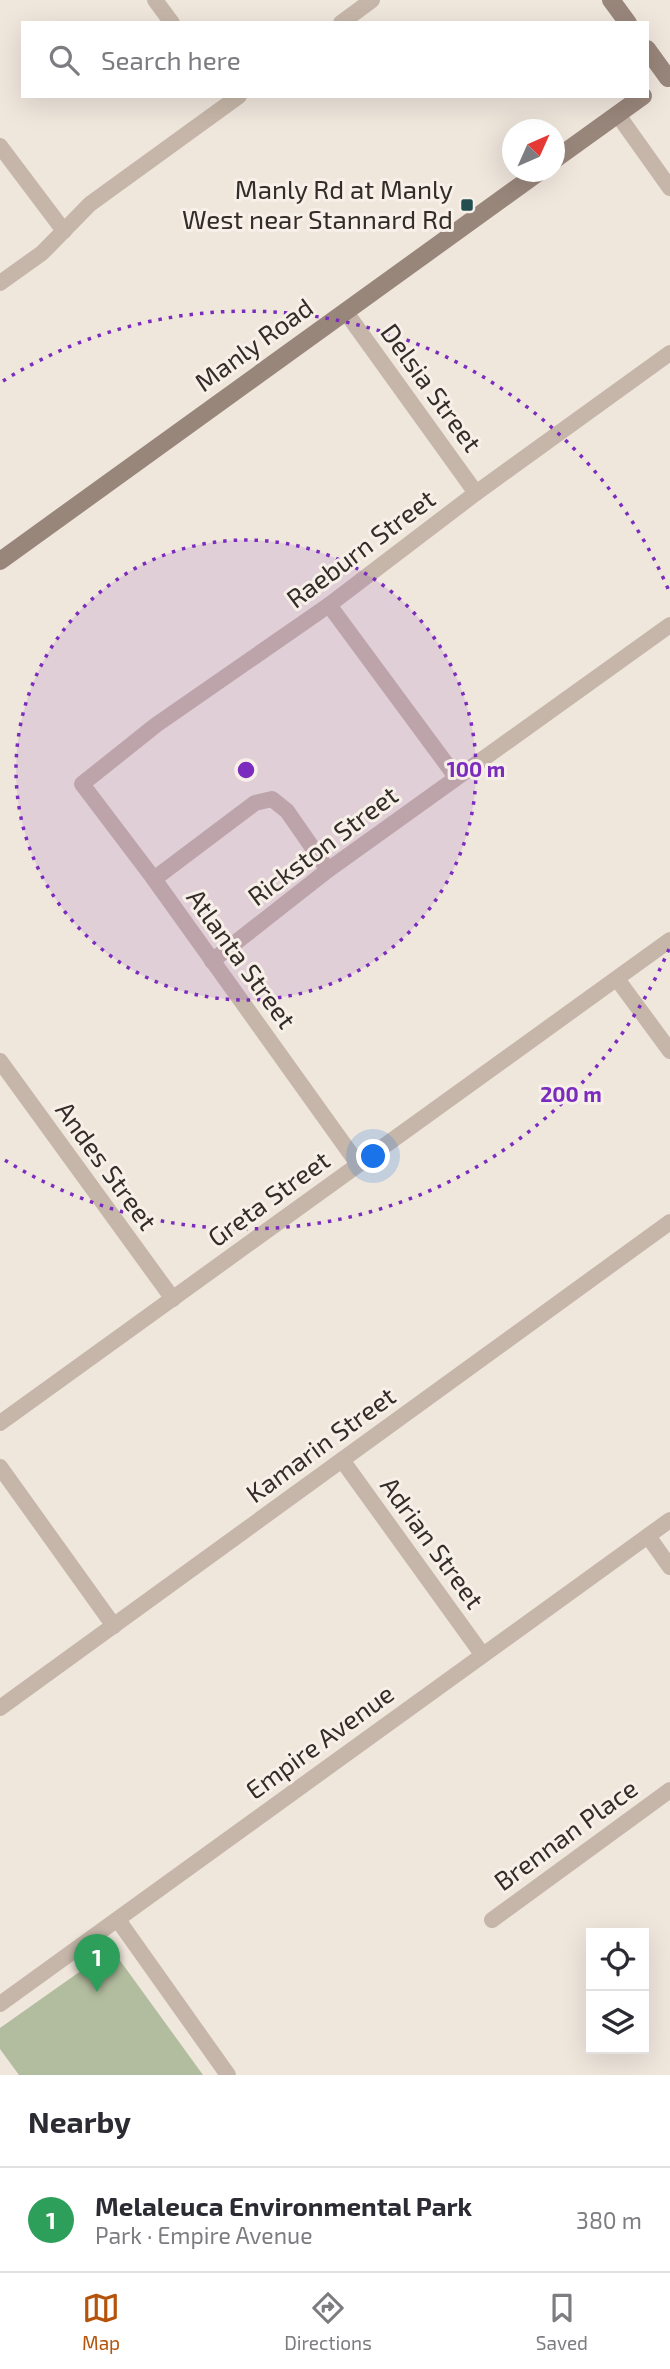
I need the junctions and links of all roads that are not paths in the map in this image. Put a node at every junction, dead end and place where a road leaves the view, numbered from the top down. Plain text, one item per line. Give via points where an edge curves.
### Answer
1 (155, 0) edge
2 (373, 0) edge
3 (611, 0) edge
4 (171, 21) edge
5 (344, 21) edge
6 (627, 21) edge
7 (649, 52) edge
8 (669, 78) edge
9 (649, 92) edge
10 (231, 98) edge
11 (641, 98) edge
12 (618, 115) junction
13 (0, 146) edge
14 (565, 153) edge
15 (525, 182) edge
16 (670, 188) edge
17 (64, 231) junction
18 (0, 283) edge
19 (345, 311) junction
20 (670, 354) edge
21 (476, 493) junction
22 (0, 561) edge
23 (329, 605) junction
24 (670, 625) edge
25 (456, 778) junction
26 (82, 784) joint
27 (328, 870) junction
28 (154, 879) junction
29 (670, 940) edge
30 (212, 961) junction
31 (617, 979) junction
32 (670, 1051) edge
33 (0, 1061) edge
34 (358, 1164) junction
35 (670, 1222) edge
36 (173, 1299) junction
37 (0, 1423) edge
38 (342, 1460) junction
39 (0, 1467) edge
40 (670, 1520) edge
41 (649, 1536) junction
42 (670, 1567) edge
43 (114, 1626) junction
44 (482, 1654) junction
45 (0, 1707) edge
46 (670, 1790) edge
47 (118, 1920) junction
48 (492, 1920) dead end
49 (0, 2004) edge
50 (228, 2075) edge

1 - 4 street
2 - 5 street
3 - 6 main road
7 - 8 main road
8 - 9 main road
10 - 17 street via 89,204
11 - 12 main road
12 - 14 main road
12 - 16 street
13 - 17 street
15 - 19 main road, Manly Road
17 - 18 street
19 - 21 street, Delsia Street
19 - 22 main road, Manly Road
20 - 21 street, Raeburn Street
21 - 23 street, Raeburn Street
23 - 25 street
23 - 26 street, Raeburn Street via 156,724
24 - 25 street, Rickston Street
25 - 27 street, Rickston Street
26 - 28 street, Atlanta Street
27 - 28 street via 287,811 272,799 255,803
27 - 30 street, Rickston Street
28 - 30 street, Atlanta Street
29 - 31 street, Greta Street
30 - 34 street, Atlanta Street
31 - 32 street
31 - 34 street, Greta Street
33 - 36 street, Andes Street
34 - 36 street, Greta Street
35 - 38 street, Kamarin Street
36 - 37 street, Greta Street
38 - 43 street, Kamarin Street
38 - 44 street, Adrian Street
39 - 43 street
40 - 41 street, Empire Avenue
41 - 42 street
41 - 44 street, Empire Avenue
43 - 45 street, Kamarin Street
44 - 47 street, Empire Avenue
46 - 48 street, Brennan Place
47 - 49 street, Empire Avenue
47 - 50 street

